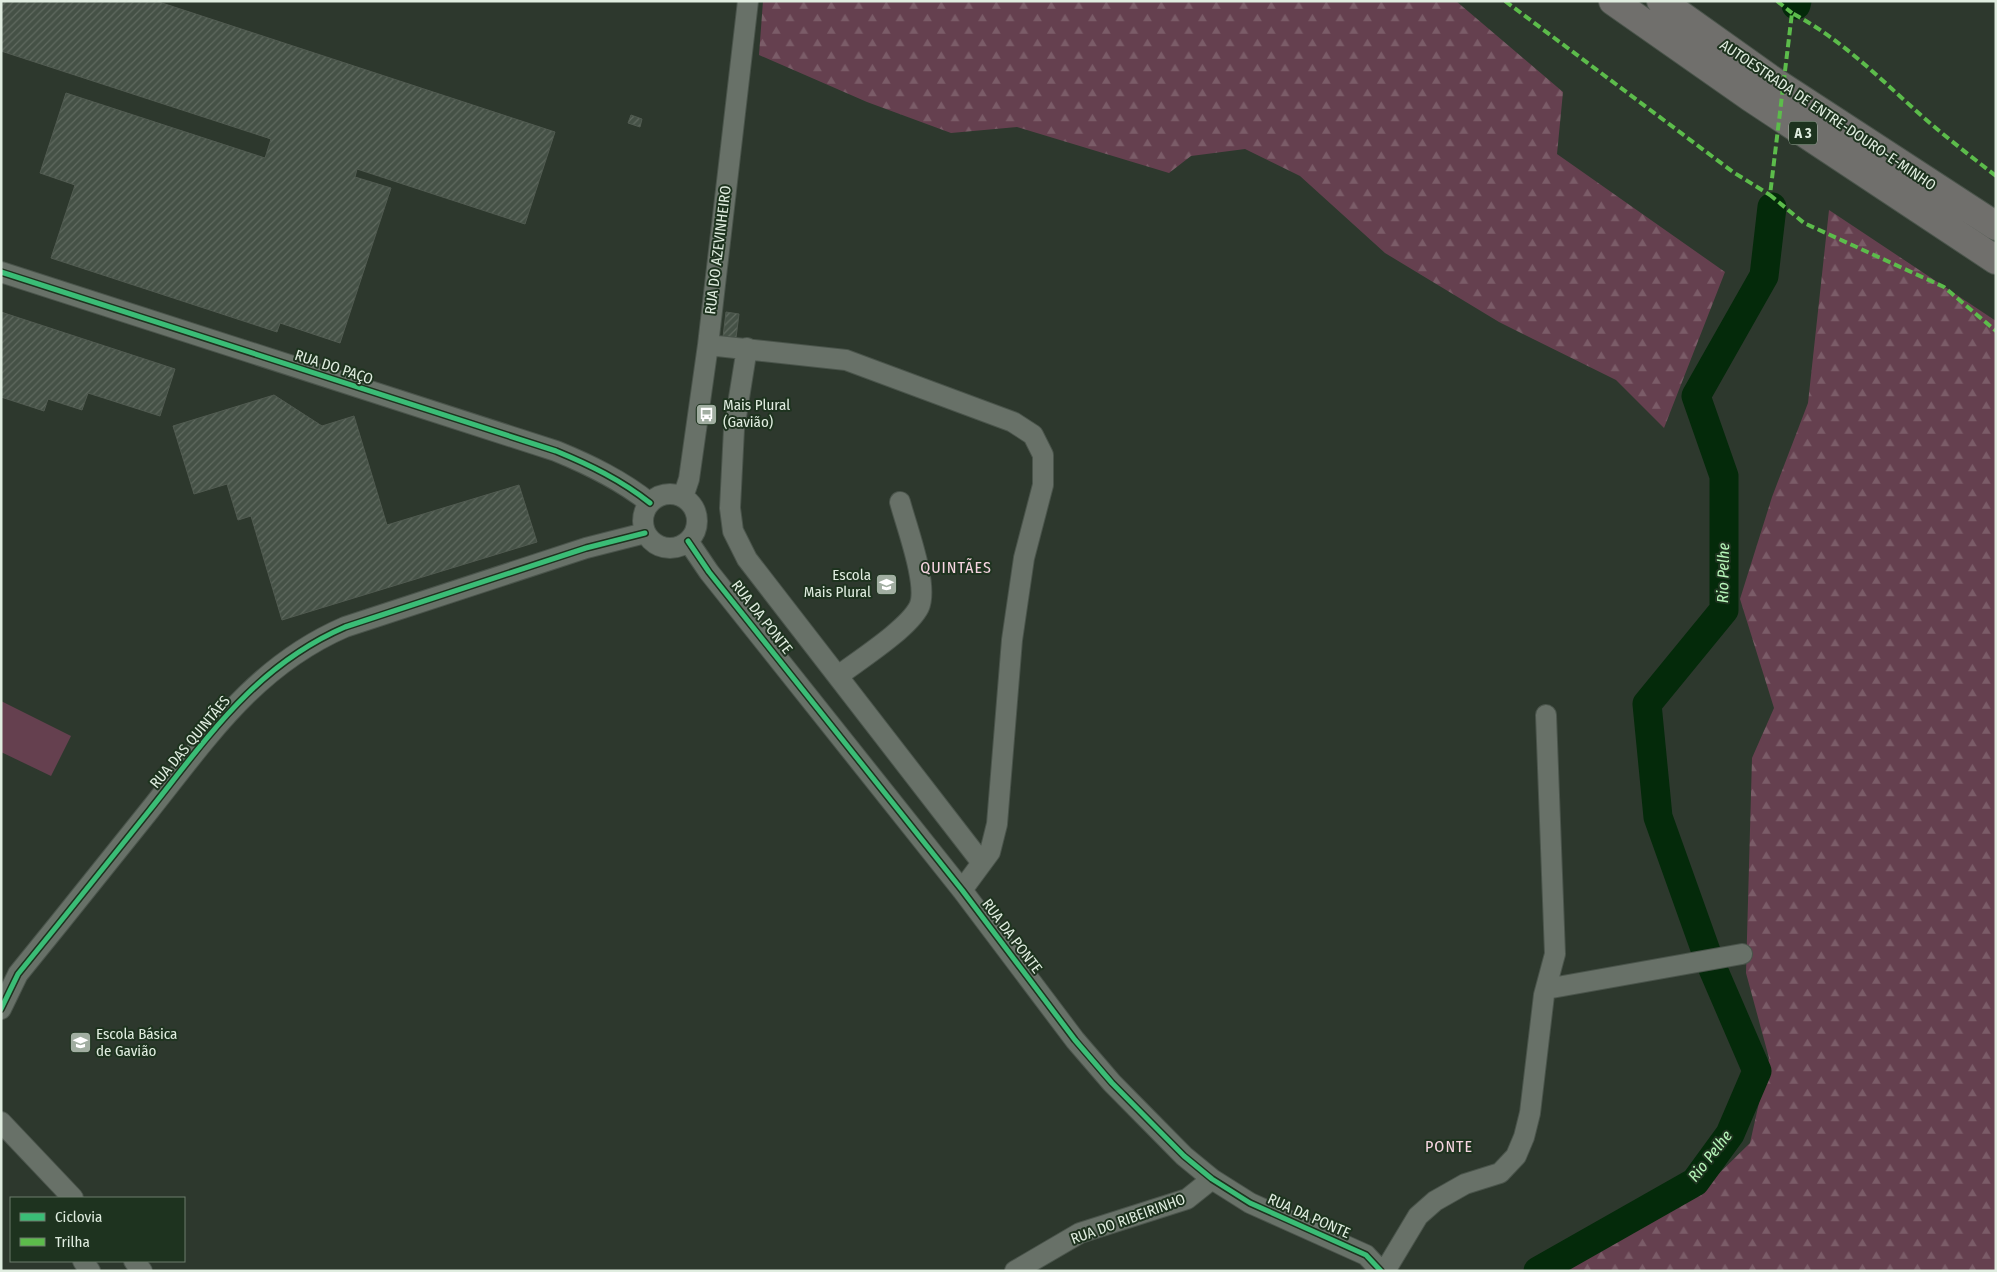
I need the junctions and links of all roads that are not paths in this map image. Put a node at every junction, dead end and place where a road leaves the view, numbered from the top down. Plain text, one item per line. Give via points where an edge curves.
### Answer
1 (748, 1) edge
2 (1613, 1) edge
3 (1661, 1) edge
4 (1996, 226) edge
5 (1996, 260) edge
6 (1, 272) edge
7 (708, 345) junction
8 (747, 348) junction
9 (683, 497) junction
10 (900, 502) dead end
11 (650, 503) junction
12 (645, 533) junction
13 (688, 542) junction
14 (838, 676) junction
15 (1546, 715) dead end
16 (982, 863) junction
17 (962, 890) junction
18 (1742, 954) dead end
19 (1546, 989) junction
20 (1, 1008) edge
21 (1, 1122) edge
22 (1212, 1179) junction
23 (71, 1197) edge
24 (1015, 1271) edge
25 (1381, 1271) edge
26 (1385, 1271) edge

1 - 7 street, RUA DO AZEVINHEIRO
2 - 5 highway, AUTOESTRADA DE ENTRE-DOURO-E-MINHO / A 3 via 1750,98
3 - 4 highway, AUTOESTRADA DE ENTRE-DOURO-E-MINHO / A 3 via 1769,78
6 - 11 street, RUA DO PAÇO via 556,451 601,470
7 - 8 street
7 - 9 street, RUA DO AZEVINHEIRO via 689,479
8 - 14 street via 734,429 730,508 733,531 747,558
8 - 16 street via 846,360 1013,422 1033,435 1043,455 1043,485 1024,558 1012,640 997,824 990,852
9 - 11 street via 666,494
9 - 13 street via 696,514 696,529
10 - 14 street via 922,586 920,606 908,622
11 - 12 street via 643,517
12 - 13 street via 650,540 665,548
12 - 20 street, RUA DAS QUINTÃES via 586,548 346,627 286,659 252,688 182,770 18,974
13 - 17 street, RUA DA PONTE
14 - 16 street
15 - 19 street via 1555,954
16 - 17 street
17 - 22 street, RUA DA PONTE via 1075,1040 1112,1083 1184,1156
18 - 19 street
19 - 26 street via 1530,1113 1516,1156 1500,1172 1465,1184 1435,1201 1418,1216
21 - 23 street
22 - 24 street, RUA DO RIBEIRINHO via 1187,1199 1080,1233
22 - 25 street, RUA DA PONTE via 1250,1204 1366,1254

